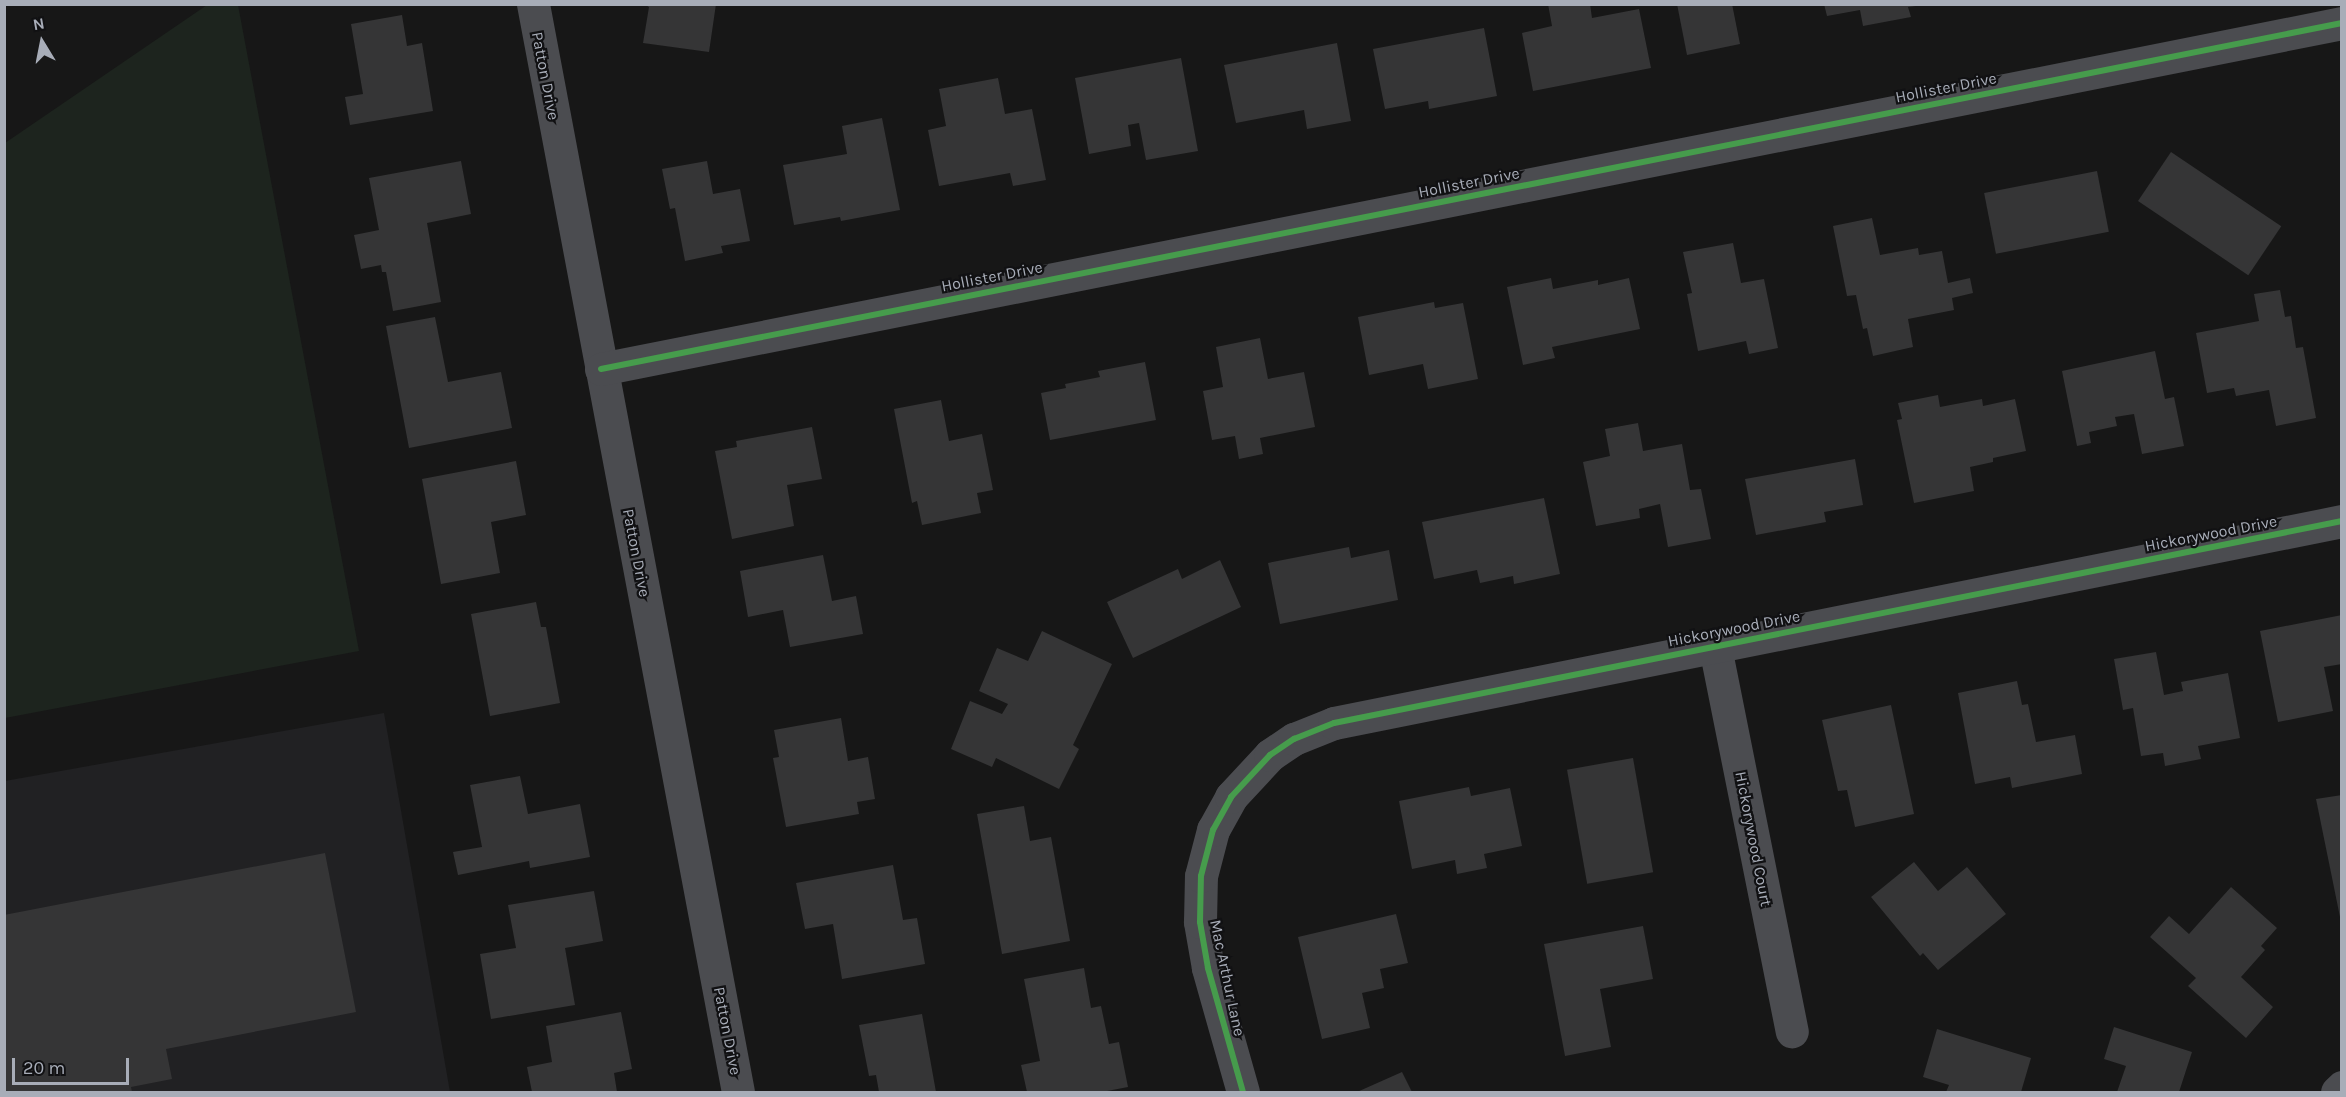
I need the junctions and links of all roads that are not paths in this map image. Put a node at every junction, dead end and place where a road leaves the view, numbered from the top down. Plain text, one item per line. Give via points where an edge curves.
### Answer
1 (533, 9) edge
2 (2341, 23) edge
3 (602, 369) junction
4 (2342, 521) edge
5 (1714, 647) junction
6 (1203, 867) joint
7 (1792, 1031) dead end
8 (2342, 1087) edge
9 (738, 1092) edge
10 (1243, 1092) edge
11 (2337, 1092) edge

1 - 3 street, Patton Drive
2 - 3 street, Hollister Drive
3 - 9 street, Patton Drive
4 - 5 street, Hickorywood Drive
5 - 6 street, Hickorywood Drive via 1334,723 1294,739 1270,755 1231,797 1214,830
5 - 7 street, Hickorywood Court
6 - 10 street, Mac Arthur Lane via 1199,913 1208,968
8 - 11 street

